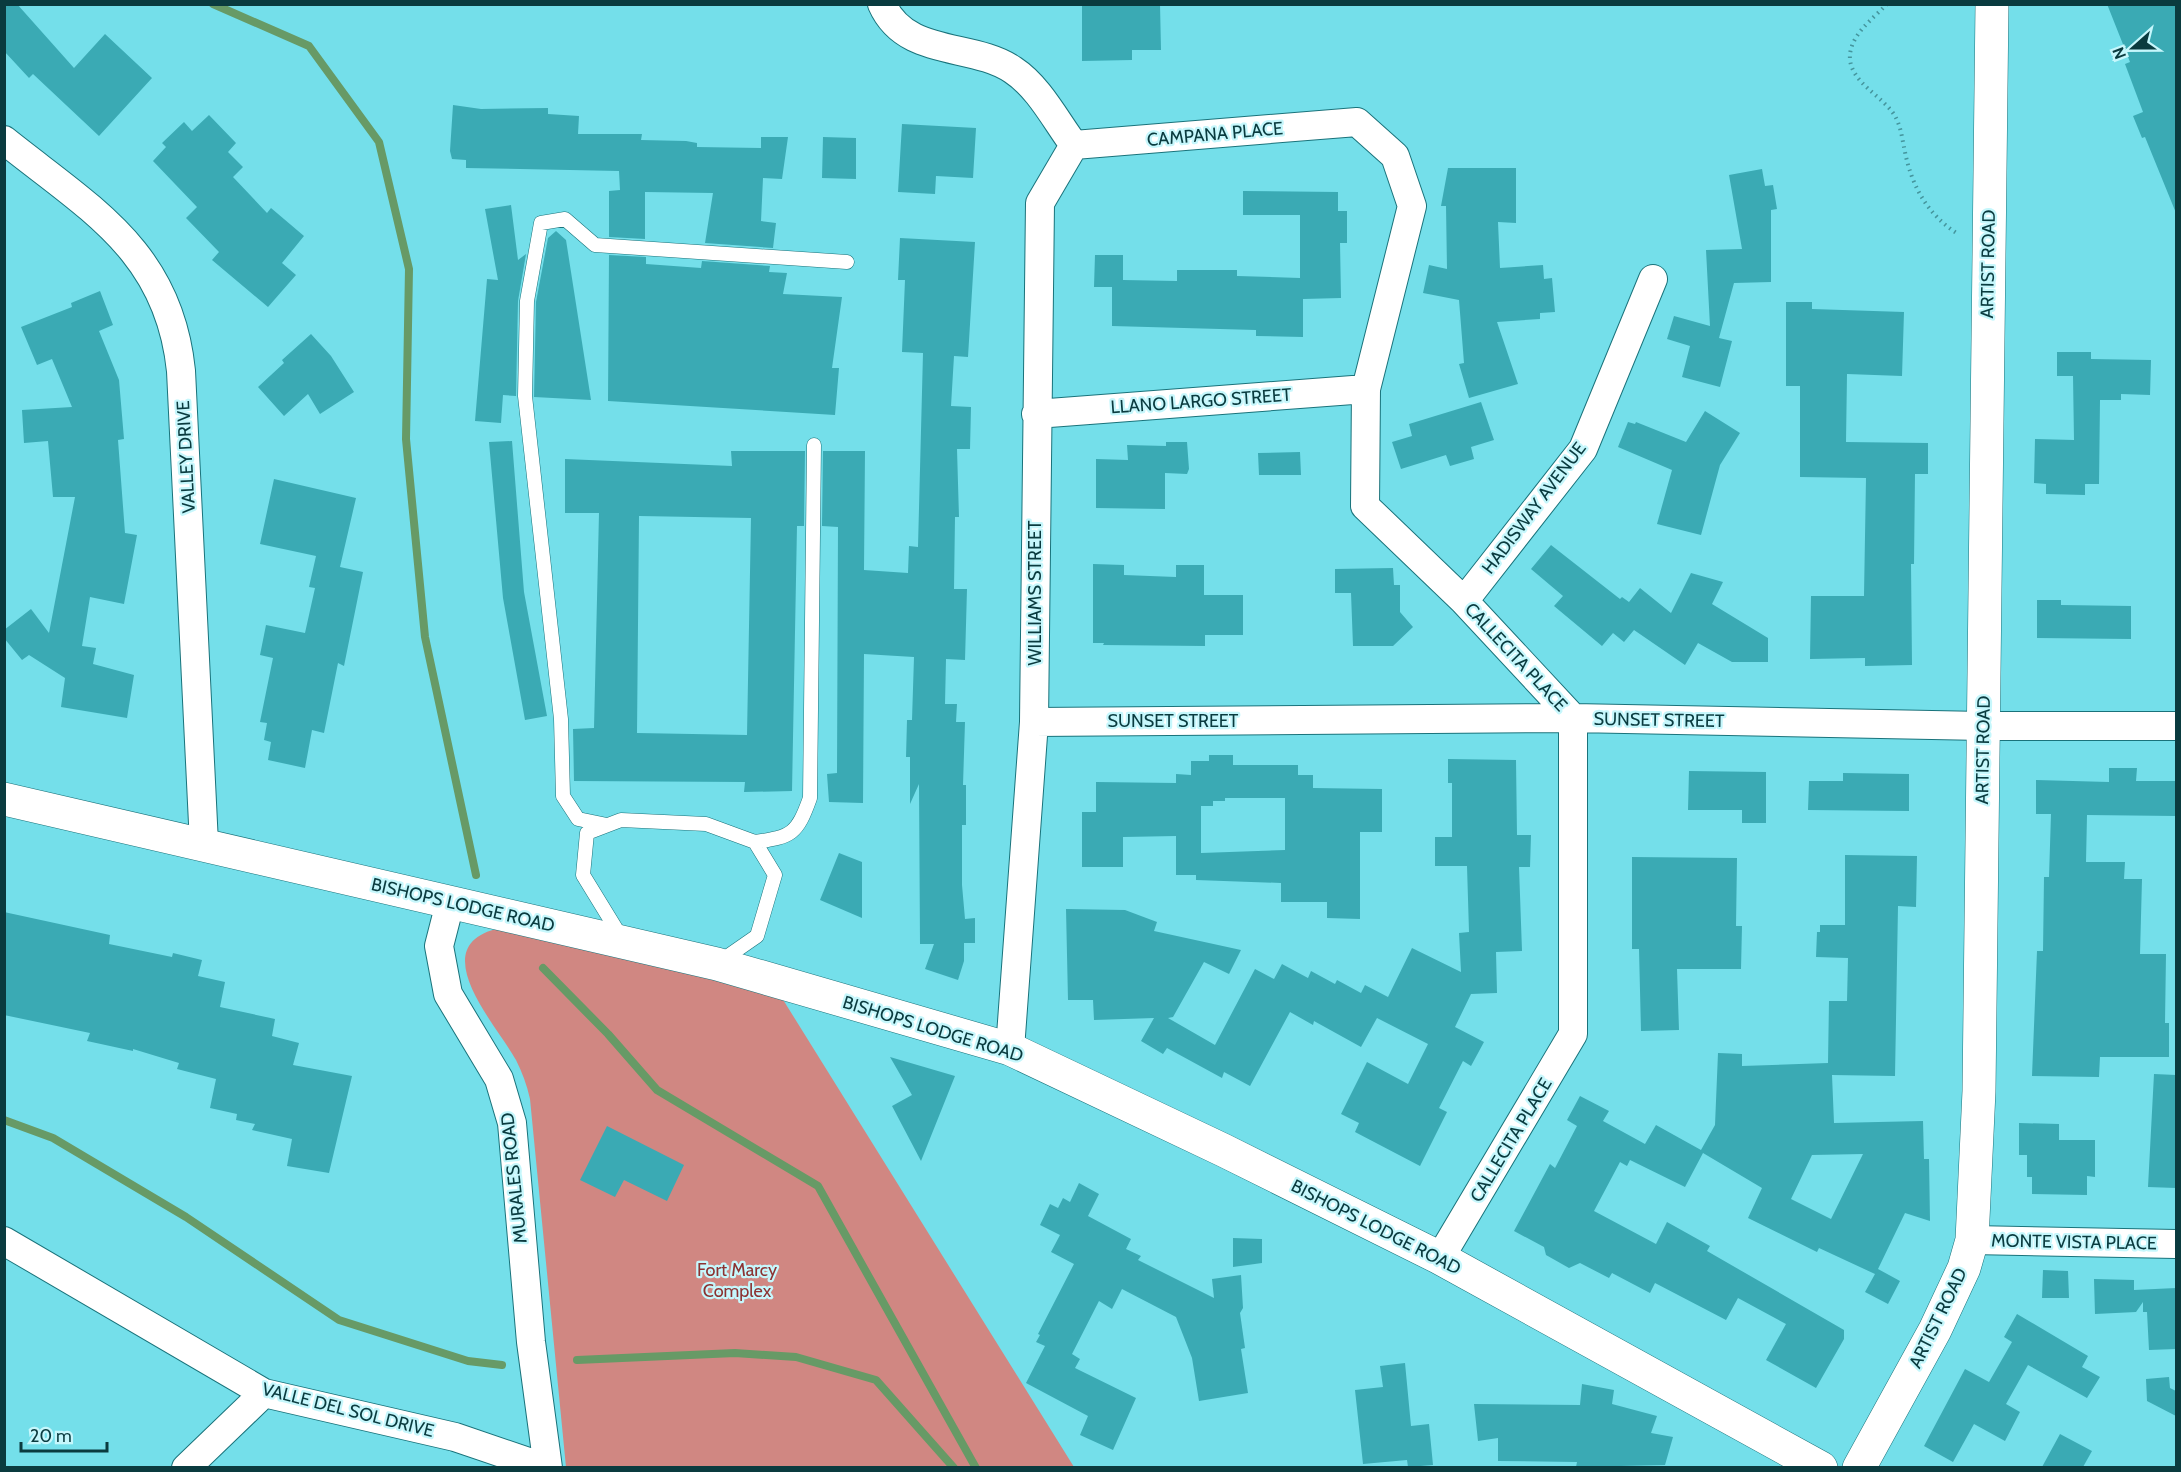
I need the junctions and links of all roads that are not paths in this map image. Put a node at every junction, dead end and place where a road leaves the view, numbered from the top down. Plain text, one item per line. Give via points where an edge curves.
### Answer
1 (882, 4) edge
2 (1992, 4) edge
3 (1357, 122) joint
4 (4, 140) edge
5 (1074, 146) junction
6 (847, 262) dead end
7 (1653, 279) dead end
8 (1366, 389) junction
9 (1036, 414) junction
10 (814, 445) dead end
11 (1464, 601) junction
12 (1573, 718) junction
13 (1034, 722) junction
14 (1983, 726) junction
15 (2176, 726) edge
16 (4, 799) edge
17 (607, 825) junction
18 (755, 842) junction
19 (204, 844) junction
20 (450, 903) junction
21 (625, 942) junction
22 (717, 964) junction
23 (1010, 1049) junction
24 (1972, 1240) junction
25 (4, 1241) edge
26 (2176, 1244) edge
27 (1440, 1258) junction
28 (264, 1393) junction
29 (186, 1467) edge
30 (547, 1467) edge
31 (1821, 1467) edge
32 (1859, 1467) edge

1 - 5 street via 893,23 909,36 1014,70
2 - 14 street, ARTIST ROAD
3 - 5 street, CAMPANA PLACE
3 - 8 street, CALLECITA PLACE via 1395,156 1412,206
4 - 19 street, VALLEY DRIVE via 131,247 157,284 174,326 184,416
5 - 9 street, WILLIAMS STREET via 1040,203
6 - 17 lane via 595,244 565,219 541,223 527,301 525,396 561,719 563,796 578,819
7 - 11 street, HADISWAY AVENUE via 1583,449
8 - 9 street, LLANO LARGO STREET
8 - 11 street, CALLECITA PLACE via 1365,506
9 - 13 street, WILLIAMS STREET
10 - 18 lane via 810,798 801,823 784,838
11 - 12 street, CALLECITA PLACE
12 - 13 street, SUNSET STREET
12 - 14 street, SUNSET STREET
12 - 27 street, CALLECITA PLACE via 1573,1034
13 - 23 street, WILLIAMS STREET
14 - 15 street, SUNSET STREET
14 - 24 street, ARTIST ROAD via 1979,1091
16 - 19 street, BISHOPS LODGE ROAD
17 - 18 lane via 621,820 706,824
17 - 21 lane via 587,833 583,875
18 - 22 lane via 775,875 757,936
19 - 20 street, BISHOPS LODGE ROAD
20 - 21 street, BISHOPS LODGE ROAD
20 - 30 street, MURALES ROAD via 440,946 448,994 499,1079 512,1123 531,1342
21 - 22 street, BISHOPS LODGE ROAD
22 - 23 street, BISHOPS LODGE ROAD
23 - 27 street, BISHOPS LODGE ROAD
24 - 26 street, MONTE VISTA PLACE
24 - 32 street, ARTIST ROAD via 1954,1293
25 - 28 street, VALLE DEL SOL DRIVE
27 - 31 street, BISHOPS LODGE ROAD
28 - 29 street
28 - 30 street, VALLE DEL SOL DRIVE via 455,1437

